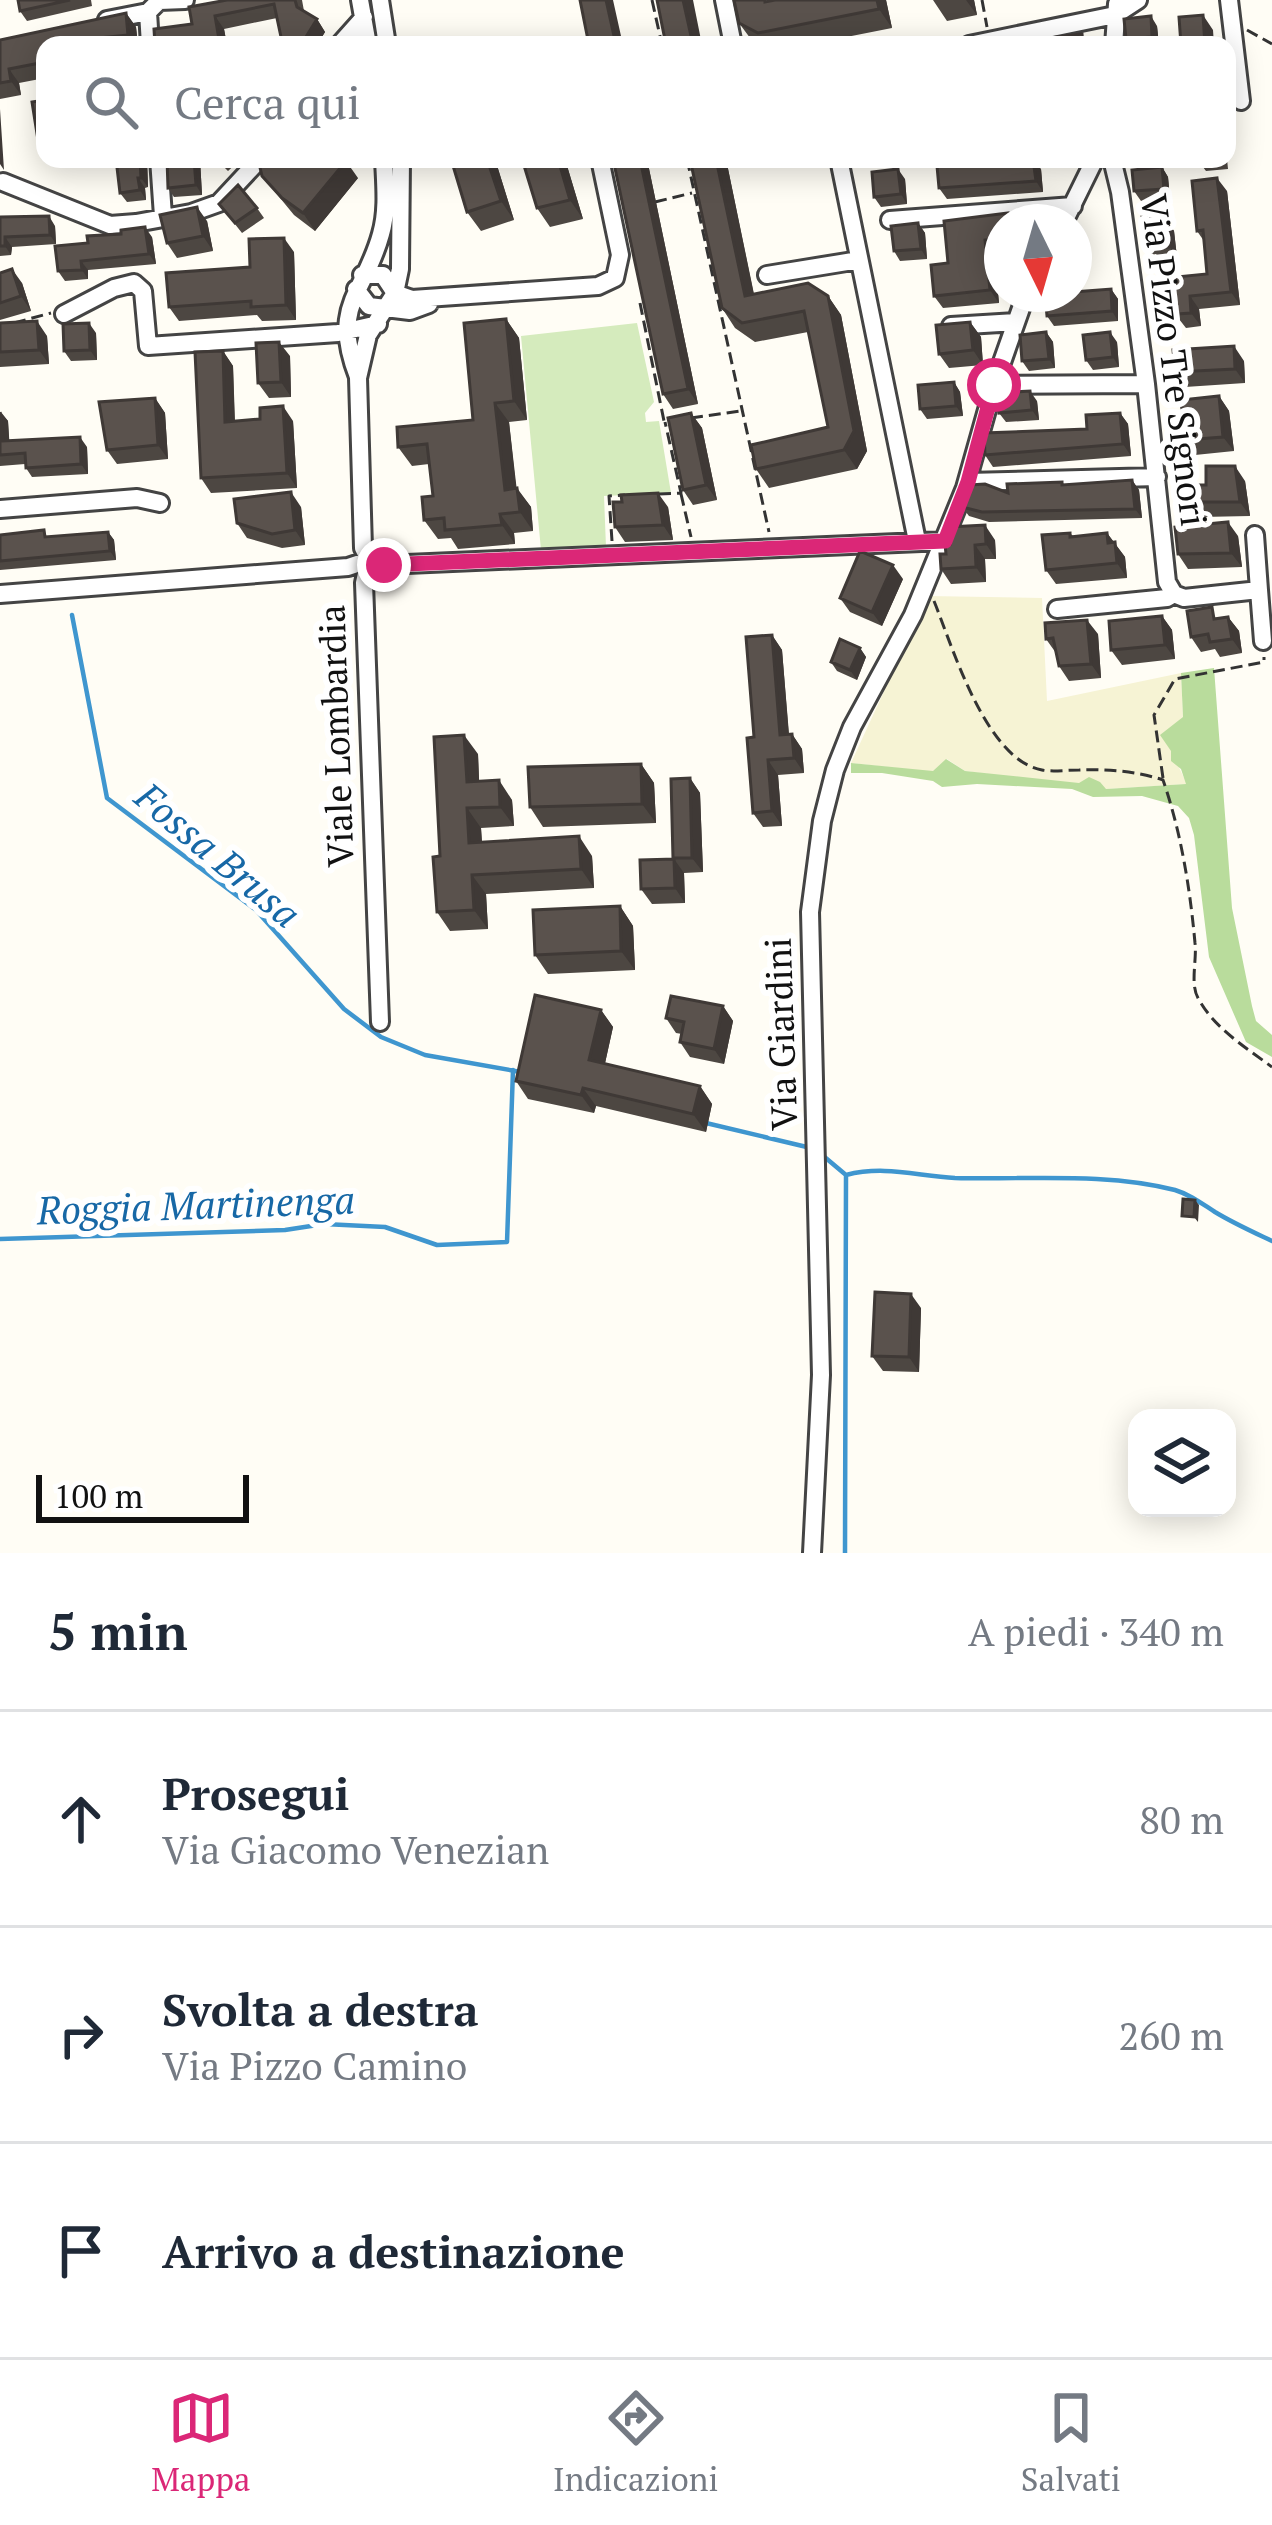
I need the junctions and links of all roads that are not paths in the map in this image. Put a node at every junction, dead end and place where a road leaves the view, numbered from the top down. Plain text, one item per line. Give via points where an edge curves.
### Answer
1 (184, 0) edge
2 (380, 0) edge
3 (724, 0) edge
4 (1138, 0) edge
5 (1229, 0) edge
6 (155, 4) edge
7 (1117, 7) edge
8 (362, 9) edge
9 (85, 25) edge
10 (151, 36) edge
11 (344, 36) edge
12 (386, 36) edge
13 (731, 36) edge
14 (1009, 36) edge
15 (1234, 36) edge
16 (1236, 58) edge
17 (1241, 101) dead end
18 (160, 168) edge
19 (251, 168) edge
20 (384, 168) edge
21 (401, 168) edge
22 (602, 168) edge
23 (841, 168) edge
24 (1091, 168) edge
25 (1114, 168) edge
26 (3, 182) edge
27 (1073, 204) edge
28 (163, 216) junction
29 (984, 217) edge
30 (890, 220) dead end
31 (860, 260) junction
32 (767, 274) dead end
33 (359, 282) junction
34 (391, 300) junction
35 (1020, 312) edge
36 (64, 314) road end
37 (1016, 322) junction
38 (377, 324) junction
39 (938, 326) edge
40 (346, 332) junction
41 (358, 378) junction
42 (1146, 384) junction
43 (994, 385) junction
44 (1157, 477) junction
45 (968, 482) junction
46 (160, 503) dead end
47 (0, 509) edge
48 (1255, 535) dead end
49 (917, 541) junction
50 (945, 541) junction
51 (369, 560) junction
52 (1259, 590) junction
53 (1174, 593) junction
54 (0, 594) edge
55 (1057, 610) dead end
56 (1263, 641) road end
57 (380, 1022) dead end
58 (812, 1553) edge

1 - 6 street
2 - 12 street
3 - 13 street
4 - 7 street
5 - 15 street
6 - 9 street
6 - 10 street
7 - 14 street
8 - 11 street
16 - 17 street
18 - 28 street
19 - 28 street via 219,202
20 - 33 street, Viale Lombardia via 386,213
21 - 34 street, Viale Lombardia via 400,269
22 - 34 street via 620,255 615,278 598,286 449,297 410,311
23 - 31 street
24 - 27 street
25 - 42 street, Via Pizzo Tre Signori
26 - 28 street via 110,225
29 - 30 street
31 - 32 street
31 - 49 street
33 - 34 street via 369,306
33 - 34 street via 383,274
33 - 40 street, Viale Lombardia
34 - 38 street, Viale Lombardia
35 - 37 street, Via Giardini
36 - 40 street via 134,283 143,291 148,346
37 - 39 street
37 - 43 street, Via Giardini
38 - 40 street
38 - 41 street, Viale Lombardia
40 - 41 street, Viale Lombardia
41 - 51 street, Viale Lombardia
42 - 43 street
42 - 44 street, Via Pizzo Tre Signori
43 - 45 street, Via Giardini
44 - 45 street
44 - 53 street, Via Pizzo Tre Signori
45 - 50 street, Via Giardini
46 - 47 street
48 - 52 street
49 - 50 street
49 - 51 street
50 - 58 street, Via Giardini via 835,770 814,873 821,1376
51 - 54 street
51 - 57 street, Viale Lombardia
52 - 53 street
52 - 56 street
53 - 55 street

